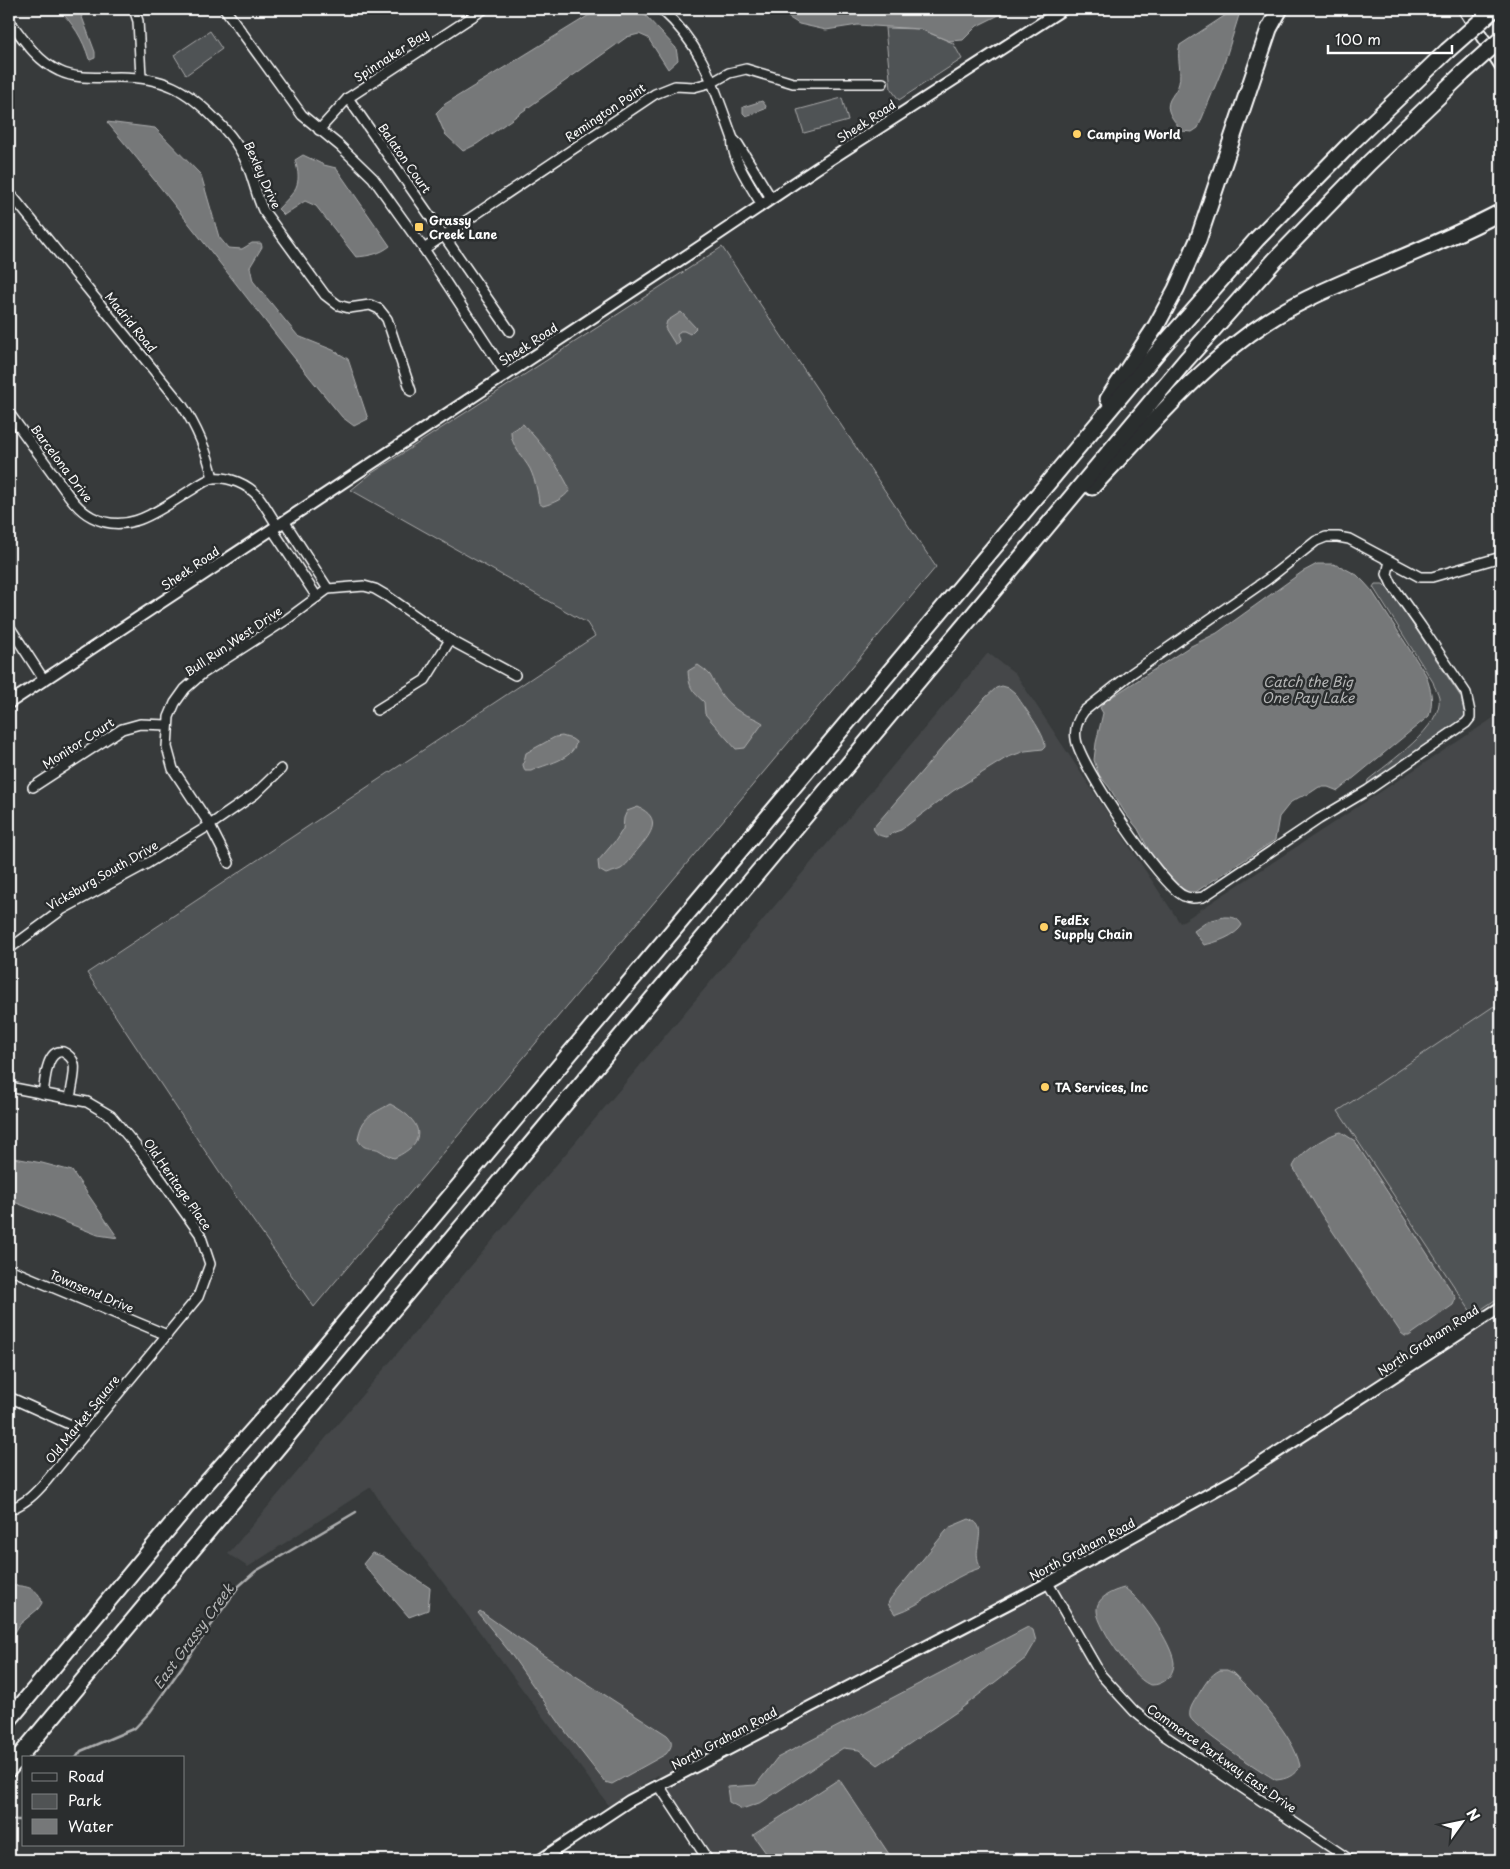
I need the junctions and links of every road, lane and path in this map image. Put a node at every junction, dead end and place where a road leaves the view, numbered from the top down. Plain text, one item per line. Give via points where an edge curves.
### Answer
1 (134, 9) edge
2 (225, 9) edge
3 (484, 9) edge
4 (662, 9) edge
5 (1062, 9) edge
6 (1280, 9) edge
7 (1464, 9) edge
8 (1493, 10) edge
9 (9, 20) edge
10 (1501, 39) edge
11 (1501, 66) edge
12 (141, 77) junction
13 (713, 82) junction
14 (883, 83) dead end
15 (348, 98) junction
16 (319, 130) junction
17 (733, 139) junction
18 (9, 192) edge
19 (772, 198) junction
20 (762, 205) junction
21 (1501, 212) edge
22 (444, 235) junction
23 (424, 249) junction
24 (510, 331) dead end
25 (506, 374) junction
26 (411, 391) dead end
27 (9, 414) edge
28 (1076, 449) junction
29 (213, 478) junction
30 (277, 525) junction
31 (1501, 557) edge
32 (1390, 561) junction
33 (995, 587) junction
34 (328, 589) junction
35 (317, 597) junction
36 (9, 626) edge
37 (450, 640) junction
38 (515, 675) dead end
39 (44, 680) junction
40 (9, 703) edge
41 (377, 710) dead end
42 (168, 726) junction
43 (281, 769) dead end
44 (33, 787) dead end
45 (210, 825) junction
46 (229, 863) dead end
47 (9, 949) edge
48 (9, 1087) edge
49 (43, 1094) junction
50 (70, 1099) junction
51 (9, 1269) edge
52 (1501, 1307) edge
53 (167, 1335) junction
54 (9, 1397) edge
55 (84, 1434) junction
56 (9, 1510) edge
57 (1048, 1583) junction
58 (9, 1720) edge
59 (9, 1770) edge
60 (660, 1787) junction
61 (540, 1860) edge
62 (708, 1860) edge
63 (1350, 1860) edge

1 - 12 street via 138,21
2 - 16 street via 302,115
3 - 15 street, Spinnaker Bay
4 - 13 street via 687,35
5 - 19 street, Sheek Road
6 - 28 highway via 1269,29 1198,240 1176,289 1156,326
7 - 11 main road
8 - 28 highway, bridge via 1351,142 1257,239
9 - 12 street, Bexley Drive via 40,58 60,72 80,77
10 - 33 highway, bridge via 1369,163 1275,260 1186,360
12 - 26 street, Bexley Drive via 186,93 222,126 240,150 263,210 325,295 338,305 349,308 370,305 379,309 387,319
13 - 14 street, Remington Point via 729,73 746,69 793,83
13 - 17 street
13 - 22 street, Remington Point via 694,87 675,86 655,94
15 - 16 street, Spinnaker Bay
15 - 22 street, Balaton Court
16 - 23 street via 373,178
17 - 19 street
17 - 20 street via 731,145 737,160
18 - 29 street, Madrid Road via 182,405 200,435
19 - 20 street, Sheek Road
20 - 25 street, Sheek Road
21 - 33 highway via 1293,306 1243,338 1182,393
22 - 23 street, Remington Point
22 - 24 street, Balaton Court
23 - 25 street
25 - 30 street, Sheek Road
27 - 29 street, Barcelona Drive via 83,512 104,522 127,524 140,521
28 - 58 highway
29 - 30 street via 229,479 249,488
30 - 34 street
30 - 35 street
30 - 39 street, Sheek Road
31 - 32 street via 1432,577 1420,577
32 - 32 street via 1387,574 1392,585 1466,693 1470,718 1368,790 1202,897 1183,896 1155,870 1083,761 1076,740 1079,718 1132,674 1268,579 1316,541 1326,537 1349,539
33 - 59 highway
34 - 35 street, Bull Run West Drive
34 - 37 street via 364,586 375,590
35 - 42 street, Bull Run West Drive via 202,674 175,703
36 - 39 street
37 - 38 street
37 - 41 street via 425,680
39 - 40 street, Sheek Road
42 - 44 street, Monitor Court via 140,724 122,729
42 - 45 street, Bull Run West Drive via 167,747 173,769
43 - 45 street, Vicksburg South Drive via 255,794
45 - 46 street, Bull Run West Drive
45 - 47 street, Vicksburg South Drive via 63,909
48 - 49 street, Old Heritage Place
49 - 50 street, Old Heritage Place
49 - 50 street via 48,1064 53,1055 64,1052 74,1065
50 - 53 street, Old Heritage Place via 87,1102 111,1116 146,1158 200,1234 210,1264 198,1297
51 - 53 street, Townsend Drive
52 - 57 street, North Graham Road via 1236,1479
53 - 55 street, Old Market Square
54 - 55 street
55 - 56 street, Old Market Square via 31,1498
57 - 60 street, North Graham Road
57 - 63 street, Commerce Parkway East Drive via 1101,1675 1134,1711 1165,1736
60 - 61 street, North Graham Road via 629,1801
60 - 62 street

